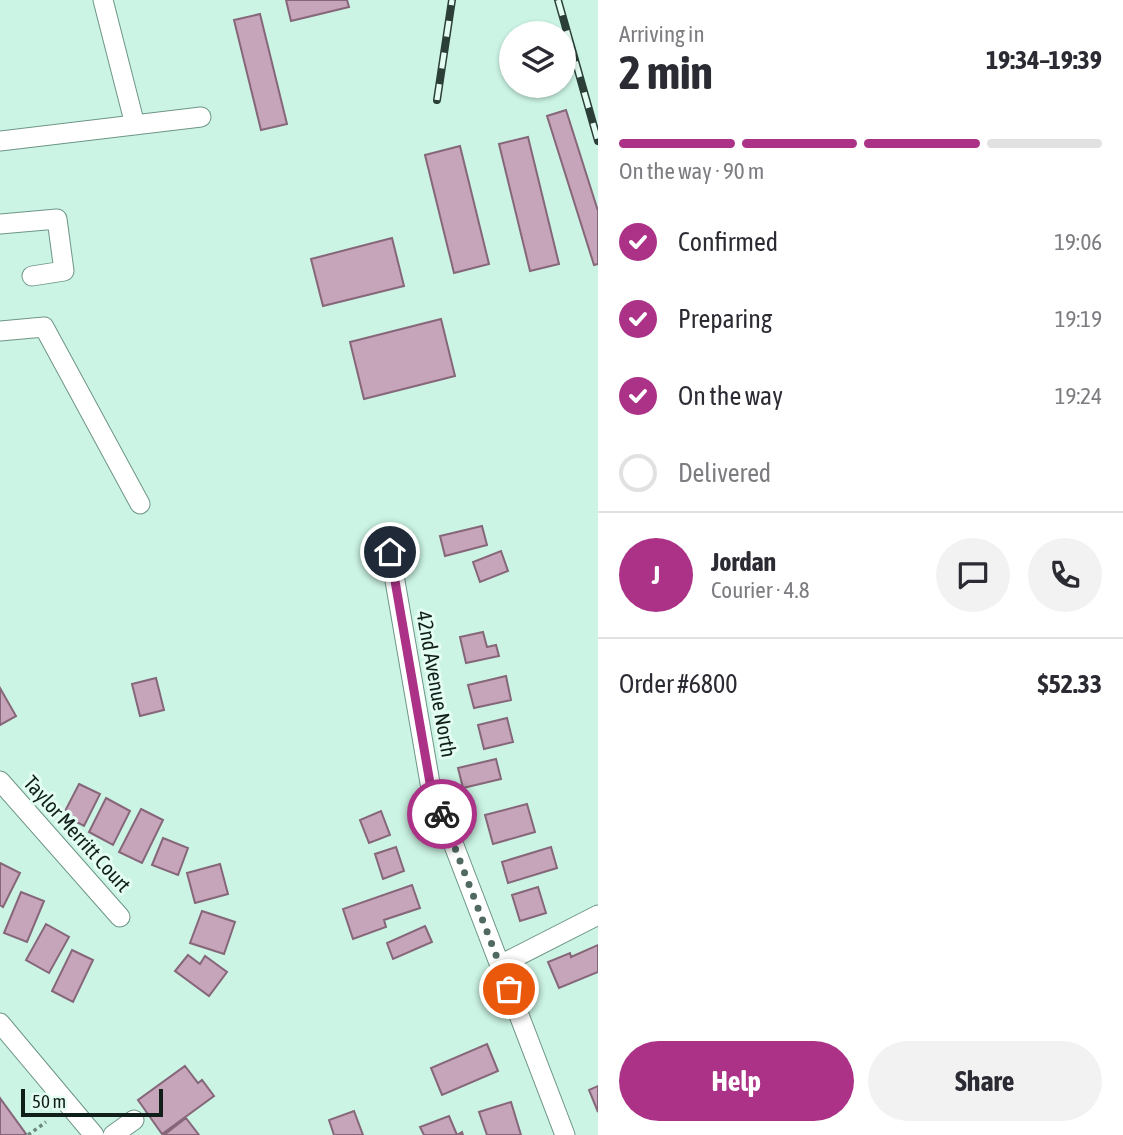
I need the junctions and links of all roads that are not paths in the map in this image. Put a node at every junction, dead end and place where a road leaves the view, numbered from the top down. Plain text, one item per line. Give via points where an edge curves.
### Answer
1 (103, 0) edge
2 (201, 117) dead end
3 (135, 125) junction
4 (0, 141) edge
5 (0, 224) edge
6 (32, 276) dead end
7 (0, 331) edge
8 (140, 503) dead end
9 (390, 552) dead end
10 (0, 781) edge
11 (598, 915) edge
12 (120, 917) dead end
13 (500, 965) junction
14 (0, 1023) edge
15 (134, 1120) dead end
16 (94, 1135) edge
17 (113, 1135) edge
18 (565, 1135) edge

1 - 3 street
2 - 3 street
3 - 4 street
5 - 6 street via 57,219 64,271
7 - 8 street via 44,327
9 - 13 street, 42nd Avenue North via 430,783
10 - 12 street, Taylor Merritt Court
11 - 13 street
13 - 18 street, 42nd Avenue North
14 - 16 street
15 - 17 street

